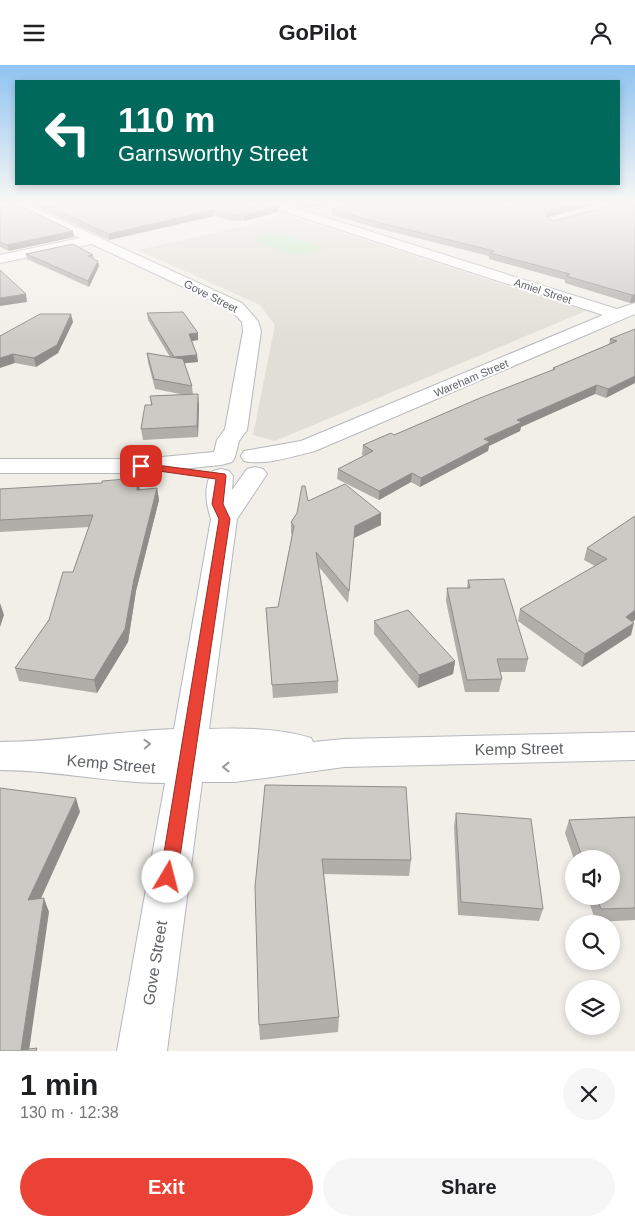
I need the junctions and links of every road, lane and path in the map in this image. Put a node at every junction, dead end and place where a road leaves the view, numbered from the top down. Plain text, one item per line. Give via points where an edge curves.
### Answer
1 (48, 249) edge
2 (112, 249) edge
3 (418, 249) edge
4 (0, 259) edge
5 (626, 312) edge
6 (236, 430) junction
7 (254, 464) junction
8 (0, 466) edge
9 (221, 466) junction
10 (224, 519) junction
11 (635, 746) edge
12 (14, 756) edge
13 (187, 756) junction
14 (142, 1051) edge

1 - 4 street
2 - 6 street, Gove Street via 236,306 249,318 252,331
3 - 5 street, Amiel Street
5 - 7 street, Wareham Street via 307,446 299,453
6 - 7 street via 244,439
6 - 9 street, Gove Street via 228,440
7 - 9 street via 242,479
7 - 10 street, Gove Street
8 - 9 street
9 - 10 street, Gove Street via 218,504
10 - 13 street, Gove Street
11 - 13 street, Kemp Street via 344,753 235,767
12 - 13 street, Kemp Street via 139,768
13 - 14 street, Gove Street

